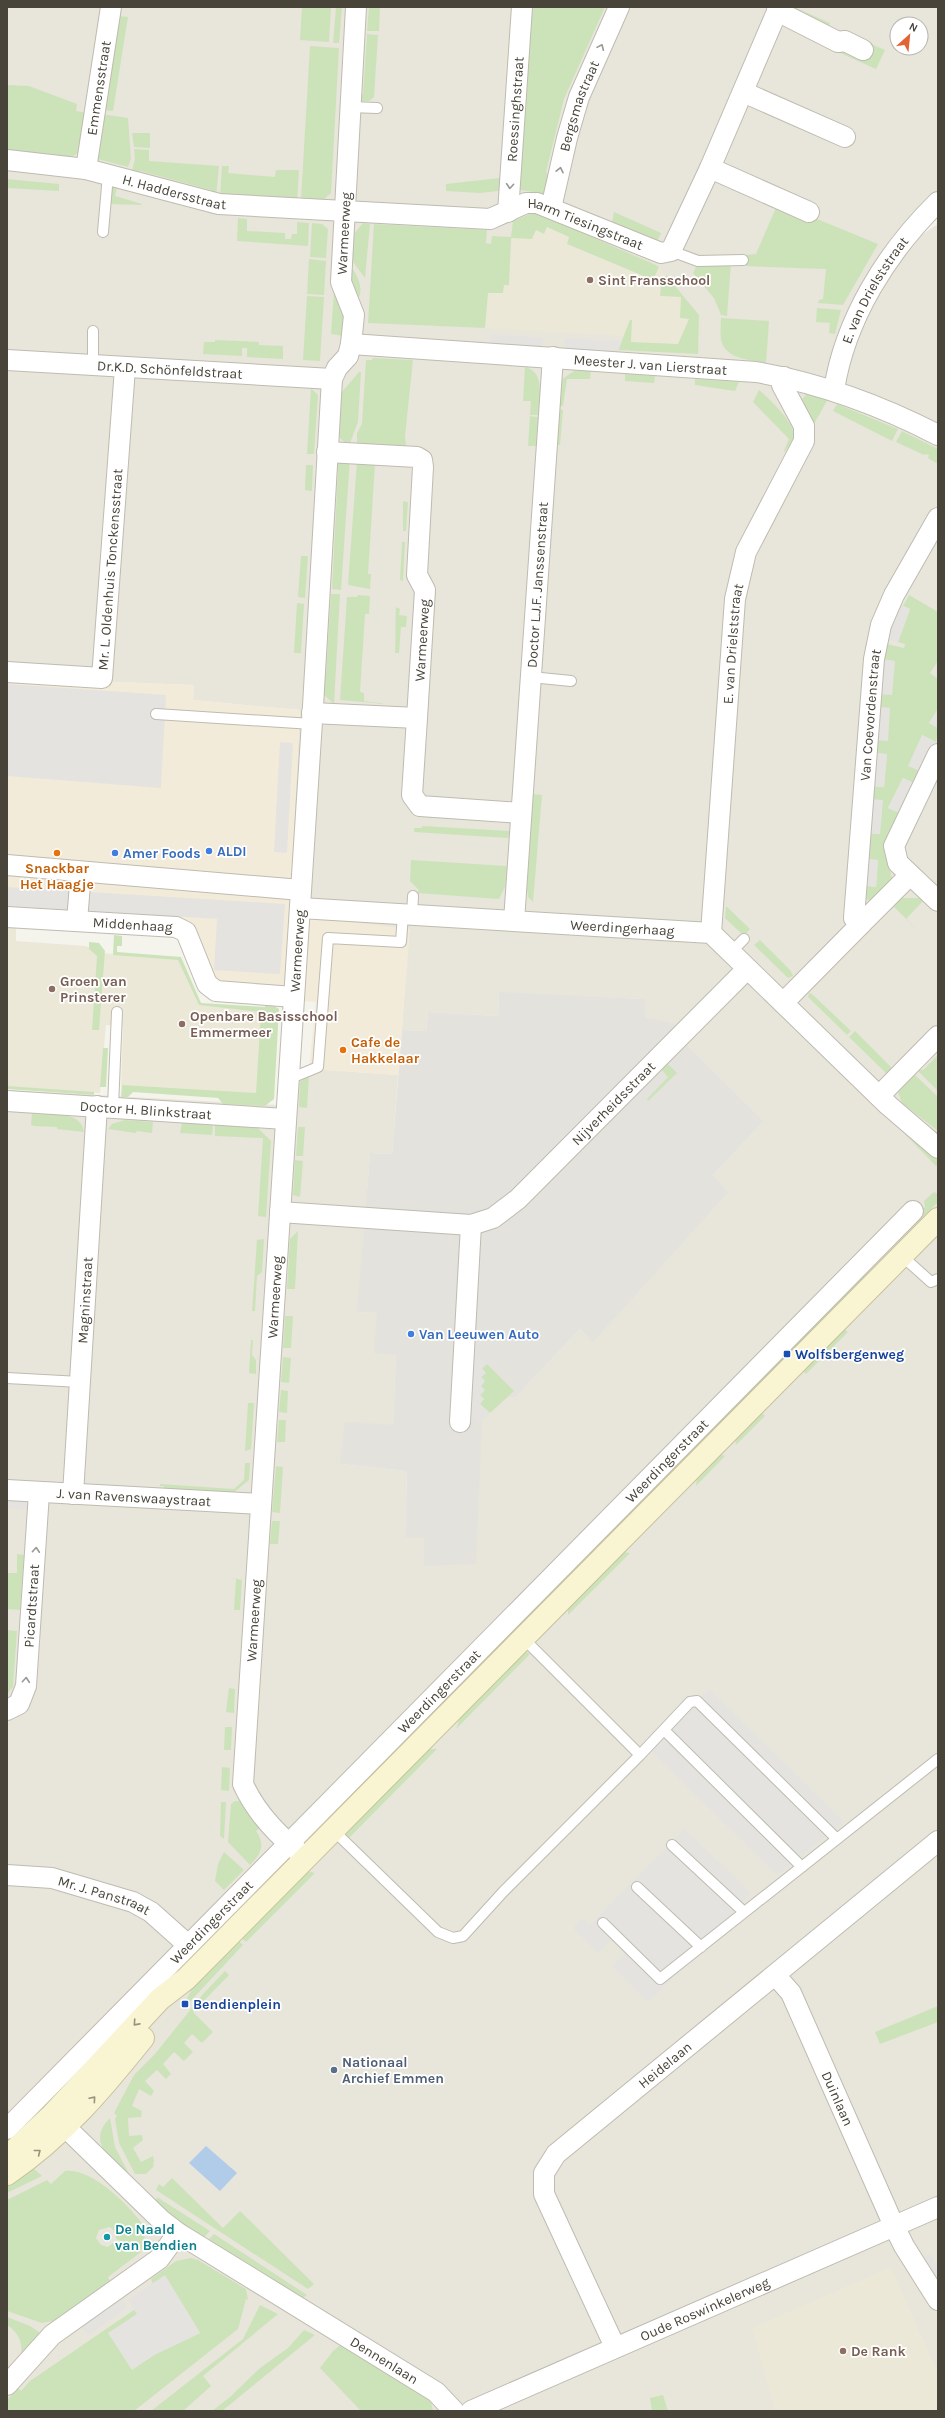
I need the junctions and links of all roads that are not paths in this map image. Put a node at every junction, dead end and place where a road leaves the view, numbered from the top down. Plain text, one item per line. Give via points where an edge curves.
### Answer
1 (111, 7) edge
2 (356, 7) edge
3 (522, 7) edge
4 (619, 7) edge
5 (778, 9) edge
6 (863, 50) dead end
7 (743, 92) junction
8 (350, 107) junction
9 (377, 108) dead end
10 (845, 137) dead end
11 (7, 160) edge
12 (710, 168) junction
13 (86, 169) junction
14 (108, 175) junction
15 (938, 202) edge
16 (551, 208) junction
17 (344, 212) junction
18 (508, 212) junction
19 (809, 212) dead end
20 (103, 232) dead end
21 (666, 252) junction
22 (743, 260) dead end
23 (93, 331) dead end
24 (351, 344) junction
25 (553, 358) junction
26 (7, 360) edge
27 (93, 366) junction
28 (125, 368) junction
29 (784, 377) junction
30 (332, 379) junction
31 (834, 390) junction
32 (938, 435) edge
33 (328, 452) junction
34 (938, 518) edge
35 (8, 672) edge
36 (531, 677) junction
37 (570, 681) dead end
38 (156, 714) dead end
39 (312, 718) junction
40 (417, 718) junction
41 (938, 754) edge
42 (521, 813) junction
43 (7, 865) edge
44 (81, 872) junction
45 (910, 875) junction
46 (301, 899) junction
47 (938, 901) edge
48 (409, 908) junction
49 (7, 917) edge
50 (77, 921) junction
51 (514, 921) junction
52 (861, 924) junction
53 (711, 933) junction
54 (747, 969) junction
55 (294, 997) junction
56 (783, 1004) junction
57 (117, 1012) dead end
58 (938, 1036) edge
59 (289, 1079) junction
60 (879, 1096) junction
61 (7, 1101) edge
62 (105, 1107) junction
63 (285, 1119) junction
64 (938, 1148) edge
65 (914, 1211) dead end
66 (280, 1212) junction
67 (938, 1219) edge
68 (472, 1225) junction
69 (872, 1254) junction
70 (895, 1262) junction
71 (938, 1279) edge
72 (7, 1378) edge
73 (80, 1382) junction
74 (460, 1422) dead end
75 (7, 1490) edge
76 (39, 1493) junction
77 (73, 1494) junction
78 (261, 1504) junction
79 (524, 1639) junction
80 (7, 1710) edge
81 (664, 1730) junction
82 (640, 1755) junction
83 (938, 1759) edge
84 (334, 1831) junction
85 (837, 1839) junction
86 (938, 1841) edge
87 (289, 1844) junction
88 (672, 1845) dead end
89 (306, 1858) junction
90 (802, 1866) junction
91 (7, 1875) edge
92 (638, 1886) dead end
93 (744, 1912) junction
94 (602, 1923) dead end
95 (188, 1945) junction
96 (701, 1947) junction
97 (776, 1976) junction
98 (59, 2121) junction
99 (7, 2129) edge
100 (7, 2157) edge
101 (7, 2174) edge
102 (938, 2207) edge
103 (894, 2226) junction
104 (178, 2233) junction
105 (938, 2300) edge
106 (615, 2347) junction
107 (7, 2386) edge
108 (454, 2411) edge
109 (471, 2411) edge

1 - 13 street, Emmensstraat
2 - 8 street, Warmeerweg
3 -> 18 street, Roessinghstraat
16 -> 4 street, Bergsmastraat via 566,138 579,97
5 - 6 street via 838,42 845,41
5 - 7 street
7 - 10 street
7 - 12 street
8 - 9 lane
8 - 17 street, Warmeerweg
11 - 13 street, H. Haddersstraat
12 - 19 street
12 - 21 street
13 - 14 street, H. Haddersstraat
14 - 17 street, H. Haddersstraat via 219,204
14 - 20 lane
15 - 31 street, E. van Drielststraat via 916,223 869,292 838,367
16 - 18 street, Harm Tiesingstraat via 537,203 526,203
16 - 21 street, Harm Tiesingstraat
17 - 18 street, Harm Tiesingstraat via 490,219
17 - 24 street, Warmeerweg via 341,282 354,315
21 - 22 lane via 698,261
23 - 27 lane
24 - 25 street, Meester J. van Lierstraat
24 - 30 street, Warmeerweg via 348,356 337,368
25 - 29 street, Meester J. van Lierstraat via 706,367
25 - 36 street, Doctor L.J.F. Janssenstraat
26 - 27 street, Dr.K.D. Schönfeldstraat
27 - 28 street, Dr.K.D. Schönfeldstraat
28 - 30 street, Dr.K.D. Schönfeldstraat
28 - 35 street, Mr. L. Oldenhuis Tonckensstraat via 102,678
29 - 31 street, Meester J. van Lierstraat
29 - 53 street, E. van Drielststraat via 782,385 804,426 804,441 746,552 739,575 735,599
30 - 33 street, Warmeerweg
31 - 32 street, Meester J. van Lierstraat via 906,418
33 - 39 street, Warmeerweg
33 - 40 street, Warmeerweg via 417,457 422,460 417,575 425,590
34 - 52 street, Van Coevordenstraat via 894,595 881,625 874,659 854,918
36 - 37 lane
36 - 42 street, Doctor L.J.F. Janssenstraat
38 - 39 lane
39 - 40 street
39 - 46 street, Warmeerweg
40 - 42 street via 412,795 420,806
41 - 45 street via 894,846 898,863
42 - 51 street, Doctor L.J.F. Janssenstraat
43 - 44 street
44 - 46 street
44 - 50 street, Middenhaag
45 - 47 street
45 - 52 street
46 - 48 street, Weerdingerhaag
46 - 55 street, Warmeerweg
48 - 51 street, Weerdingerhaag
48 - 59 lane via 401,942 328,938 318,1067
49 - 50 street, Middenhaag
50 - 55 street, Middenhaag via 176,927 186,932 207,984 216,991
51 - 53 street, Weerdingerhaag
52 - 56 street
53 - 54 street via 737,946
54 - 56 street
54 - 68 street, Nijverheidsstraat via 518,1199 493,1218
55 - 59 street, Warmeerweg
56 - 60 street
57 - 62 lane
58 - 60 street
59 - 63 street, Warmeerweg
60 - 64 street
61 - 62 street, Doctor H. Blinkstraat
62 - 63 street, Doctor H. Blinkstraat
62 - 73 street, Magninstraat
63 - 66 street, Warmeerweg
65 - 69 street, Weerdingerstraat
66 - 68 street, Nijverheidsstraat
66 - 78 street, Warmeerweg
67 - 70 main road, Weerdingerstraat
68 - 74 street
69 - 70 street
69 - 87 street, Weerdingerstraat
70 - 71 lane via 931,1282
70 - 79 main road, Weerdingerstraat
72 - 73 lane
73 - 77 street, Magninstraat
75 - 76 street, J. van Ravenswaaystraat
76 - 77 street, J. van Ravenswaaystraat
80 -> 76 street, Picardtstraat via 19,1704 26,1686
77 - 78 street, J. van Ravenswaaystraat
78 - 87 street, Warmeerweg via 243,1784 257,1810
79 - 82 lane
79 - 84 main road, Weerdingerstraat
81 - 82 lane
81 - 85 lane via 690,1702 697,1701
81 - 90 lane
82 - 84 lane via 503,1892 463,1936 453,1938 438,1932
83 - 85 lane
84 - 89 main road, Weerdingerstraat
85 - 90 lane
86 - 97 street, Heidelaan
87 - 89 street, Warmeerweg
87 - 95 street, Weerdingerstraat
88 - 93 lane
89 - 98 main road, Weerdingerstraat via 186,1979 160,1999
90 - 93 lane
91 - 95 street, Mr. J. Panstraat via 52,1878 133,1902 151,1912
92 - 96 lane
93 - 96 lane
94 - 96 lane via 660,1979
95 - 99 street, Weerdingerstraat
97 - 103 street, Duinlaan via 791,1993
97 - 106 street, Heidelaan via 556,2154 544,2173 544,2194
98 - 100 main road, Weerdingerstraat
101 -> 98 main road, Weerdingerstraat via 30,2158
98 - 104 street via 145,2205
102 - 103 street, Oude Roswinkelerweg
103 - 105 street, Duinlaan
103 - 106 street, Oude Roswinkelerweg
104 - 107 street via 158,2259 52,2335
104 - 108 street, Dennenlaan via 436,2392
106 - 109 street, Oude Roswinkelerweg

